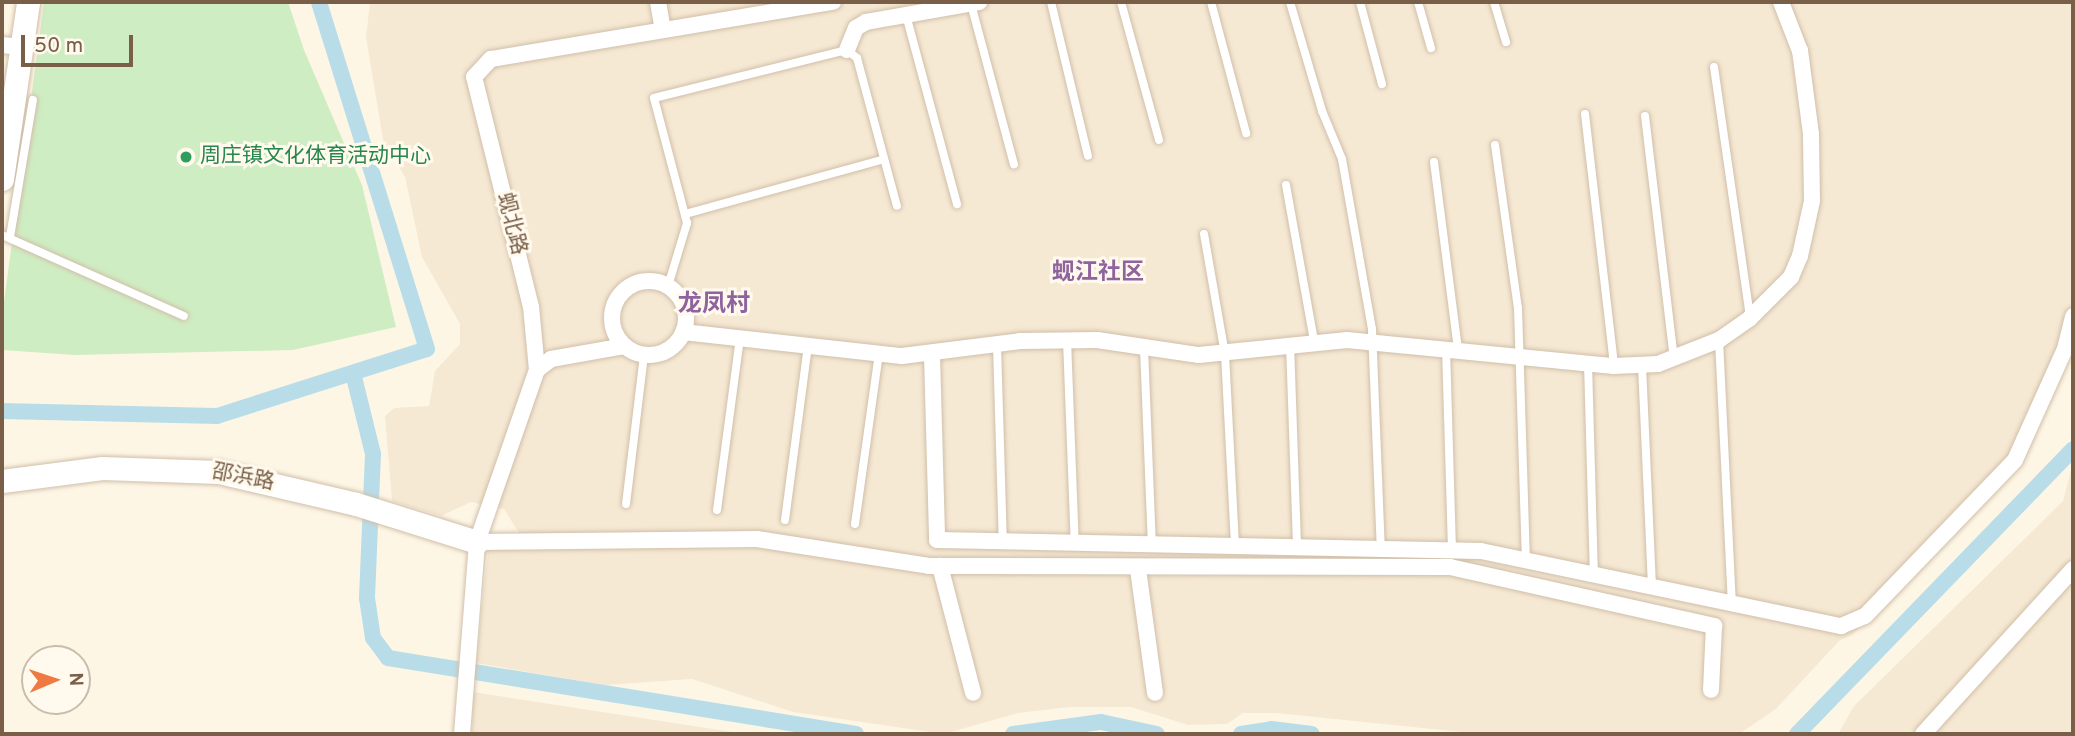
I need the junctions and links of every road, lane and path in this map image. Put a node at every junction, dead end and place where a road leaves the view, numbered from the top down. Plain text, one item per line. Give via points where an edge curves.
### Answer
1 (27, 2) edge
2 (658, 2) edge
3 (833, 2) edge
4 (1051, 2) edge
5 (1121, 2) edge
6 (1211, 2) edge
7 (1290, 2) edge
8 (1360, 2) edge
9 (1418, 2) edge
10 (1494, 2) edge
11 (1781, 2) edge
12 (975, 3) edge
13 (906, 15) junction
14 (663, 30) junction
15 (1506, 42) dead end
16 (11, 46) edge
17 (1431, 48) dead end
18 (847, 50) junction
19 (1714, 67) dead end
20 (1382, 84) dead end
21 (33, 100) dead end
22 (1585, 114) dead end
23 (1645, 116) dead end
24 (1246, 133) dead end
25 (1159, 140) dead end
26 (1495, 145) dead end
27 (1088, 156) dead end
28 (884, 159) junction
29 (1434, 162) dead end
30 (1014, 164) dead end
31 (2, 179) edge
32 (1286, 185) dead end
33 (957, 204) dead end
34 (897, 206) dead end
35 (685, 214) junction
36 (1204, 234) dead end
37 (6, 236) edge
38 (667, 286) junction
39 (184, 316) dead end
40 (2073, 316) edge
41 (1750, 317) junction
42 (683, 332) junction
43 (740, 337) junction
44 (1067, 340) junction
45 (1719, 340) junction
46 (1314, 341) junction
47 (1373, 342) junction
48 (808, 344) junction
49 (997, 345) junction
50 (1290, 345) junction
51 (624, 346) junction
52 (1144, 348) junction
53 (1452, 349) junction
54 (879, 354) junction
55 (1225, 354) junction
56 (644, 355) junction
57 (932, 356) junction
58 (1519, 356) junction
59 (1674, 359) junction
60 (1588, 363) junction
61 (1614, 366) junction
62 (1642, 366) junction
63 (537, 369) junction
64 (2, 481) edge
65 (626, 504) dead end
66 (717, 510) dead end
67 (785, 520) dead end
68 (855, 524) dead end
69 (477, 542) junction
70 (1003, 542) junction
71 (1075, 545) junction
72 (1152, 548) junction
73 (1236, 549) junction
74 (1297, 550) junction
75 (1381, 550) junction
76 (1452, 550) junction
77 (1526, 560) junction
78 (940, 566) junction
79 (1138, 569) junction
80 (2073, 569) edge
81 (1594, 575) junction
82 (1652, 588) junction
83 (1732, 605) junction
84 (1711, 690) dead end
85 (973, 693) dead end
86 (1155, 693) dead end
87 (462, 734) edge
88 (1923, 734) edge

1 - 16 street
2 - 14 street
3 - 14 street, 蚬北路
4 - 27 lane
5 - 25 lane
6 - 24 lane
7 - 47 lane via 1322,111 1342,159
8 - 20 lane
9 - 17 lane
10 - 15 lane
11 - 41 street via 1800,51 1812,201 1791,277
12 - 13 street
12 - 30 lane
13 - 18 street via 856,28
13 - 33 lane
14 - 63 street, 蚬北路 via 491,59 474,77 531,307
16 - 31 street
18 - 28 lane via 857,58
18 - 35 lane via 654,98
19 - 41 lane
21 - 37 lane
22 - 61 lane
23 - 59 lane
26 - 58 lane via 1518,308
28 - 34 lane
28 - 35 lane
29 - 53 lane
32 - 46 lane
35 - 38 lane
36 - 55 lane
37 - 39 lane
38 - 42 street via 685,310
38 - 51 street via 637,282 619,296 611,318
40 - 83 street via 2065,349 2015,460 1865,616 1854,625 1829,625
41 - 45 street
42 - 43 street
42 - 56 street via 667,351
43 - 48 street
43 - 66 lane
44 - 49 street
44 - 52 street
44 - 71 lane
45 - 59 street
45 - 83 lane
46 - 47 street
46 - 50 street
47 - 53 street
47 - 75 lane
48 - 54 street
48 - 67 lane
49 - 57 street
49 - 70 lane
50 - 55 street
50 - 74 lane
51 - 56 street
51 - 63 street via 551,359
52 - 55 street via 1181,355
52 - 72 lane
53 - 58 street
53 - 76 lane
54 - 57 street
54 - 68 lane
55 - 73 lane
56 - 65 lane
57 - 70 street via 937,540
58 - 60 street
58 - 77 lane
59 - 62 street
60 - 61 street
60 - 81 lane
61 - 62 street
62 - 82 lane
63 - 69 street, 蚬北路
64 - 69 street, 邵浜路 via 102,468 177,468 254,478
69 - 78 street via 757,539
69 - 87 street, 蚬北路 via 464,658
70 - 71 street
71 - 72 street
72 - 73 street
73 - 74 street
74 - 75 street
75 - 76 street
76 - 77 street
77 - 81 street
78 - 79 street
78 - 85 street
79 - 84 street via 1450,567 1714,625
79 - 86 street
80 - 88 street
81 - 82 street
82 - 83 street

